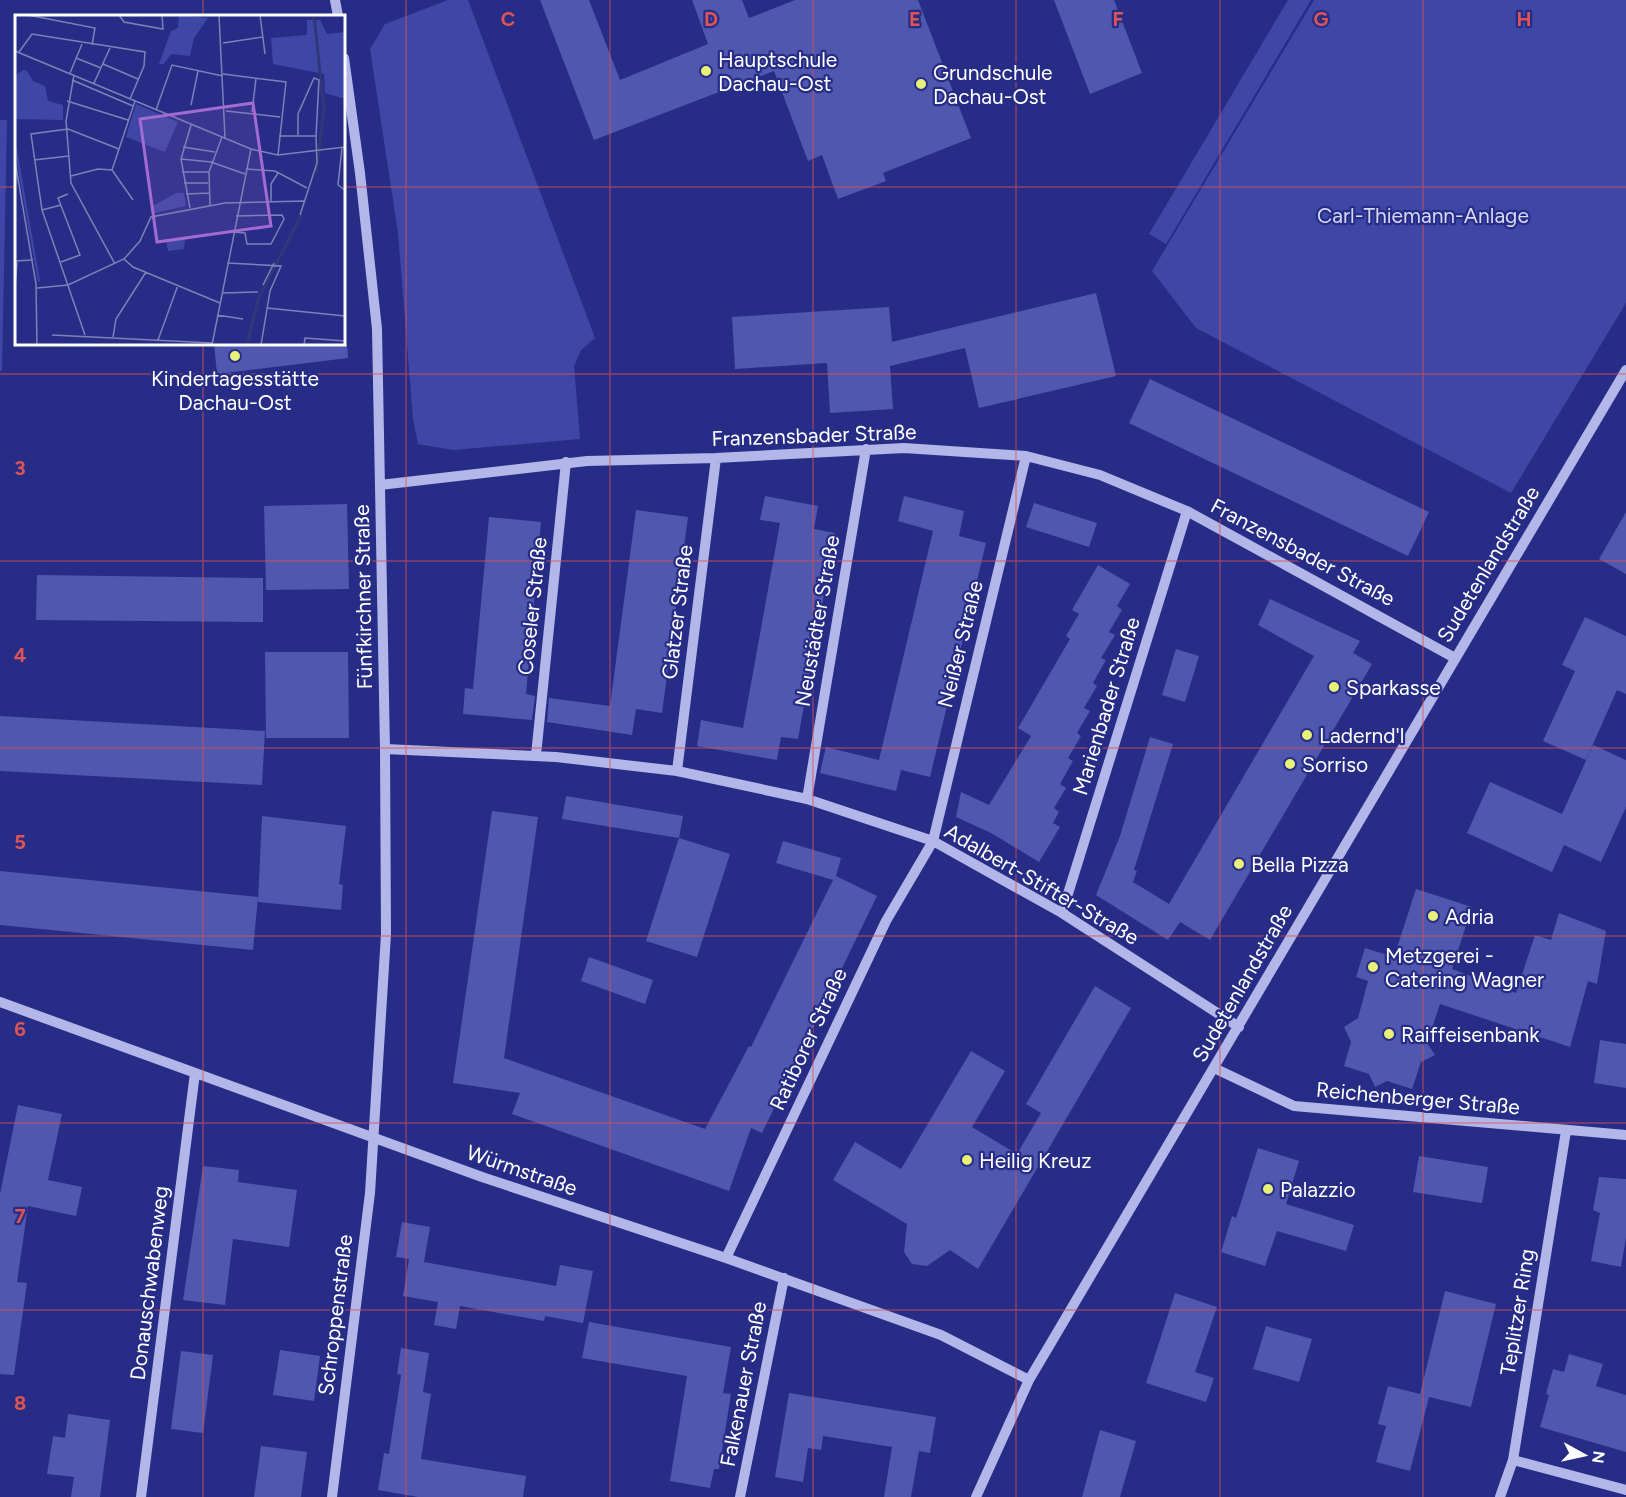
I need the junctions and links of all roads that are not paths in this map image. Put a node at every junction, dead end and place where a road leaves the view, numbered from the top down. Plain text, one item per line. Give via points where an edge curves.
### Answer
1 (335, 0) edge
2 (338, 15) edge
3 (345, 64) edge
4 (1626, 370) edge
5 (866, 449) junction
6 (1026, 456) junction
7 (716, 458) junction
8 (566, 462) junction
9 (380, 485) junction
10 (1187, 512) junction
11 (1455, 658) junction
12 (385, 749) junction
13 (536, 755) junction
14 (677, 771) junction
15 (807, 799) junction
16 (933, 841) junction
17 (1062, 913) junction
18 (0, 1002) edge
19 (1239, 1027) junction
20 (1215, 1068) junction
21 (195, 1073) junction
22 (1566, 1131) junction
23 (1626, 1135) edge
24 (373, 1137) junction
25 (726, 1258) junction
26 (784, 1278) junction
27 (1029, 1380) junction
28 (1513, 1460) junction
29 (1626, 1490) edge
30 (141, 1497) edge
31 (332, 1497) edge
32 (741, 1497) edge
33 (976, 1497) edge
34 (1500, 1497) edge

1 - 2 street
3 - 9 street, Fünfkirchner Straße via 377,329
4 - 11 street, Sudetenlandstraße
5 - 6 street, Franzensbader Straße
5 - 7 street, Franzensbader Straße
5 - 15 street, Neustädter Straße
6 - 10 street, Franzensbader Straße via 1100,475
6 - 16 street, Neißer Straße
7 - 8 street, Franzensbader Straße
7 - 14 street, Glatzer Straße
8 - 9 street, Franzensbader Straße
8 - 13 street, Coseler Straße
9 - 12 street, Fünfkirchner Straße
10 - 11 street, Franzensbader Straße
10 - 17 street, Marienbader Straße
11 - 19 street, Sudetenlandstraße
12 - 13 street, Adalbert-Stifter-Straße
12 - 24 street, Fünfkirchner Straße via 385,952
13 - 14 street, Adalbert-Stifter-Straße
14 - 15 street, Adalbert-Stifter-Straße
15 - 16 street, Adalbert-Stifter-Straße
16 - 17 street, Adalbert-Stifter-Straße
16 - 25 street, Ratiborer Straße via 886,921
17 - 19 street, Adalbert-Stifter-Straße
18 - 21 street, Würmstraße
19 - 20 street, Sudetenlandstraße
20 - 22 street, Reichenberger Straße via 1294,1106
20 - 27 street, Sudetenlandstraße
21 - 24 street, Würmstraße
21 - 30 street, Donauschwabenweg
22 - 23 street, Reichenberger Straße
22 - 28 street, Teplitzer Ring
24 - 25 street, Würmstraße via 482,1178
24 - 31 street, Schroppenstraße via 370,1193
25 - 26 street, Würmstraße
26 - 27 street, Würmstraße via 941,1335
26 - 32 street, Falkenauer Straße
27 - 33 street, Sudetenlandstraße
28 - 29 street
28 - 34 street, Teplitzer Ring

